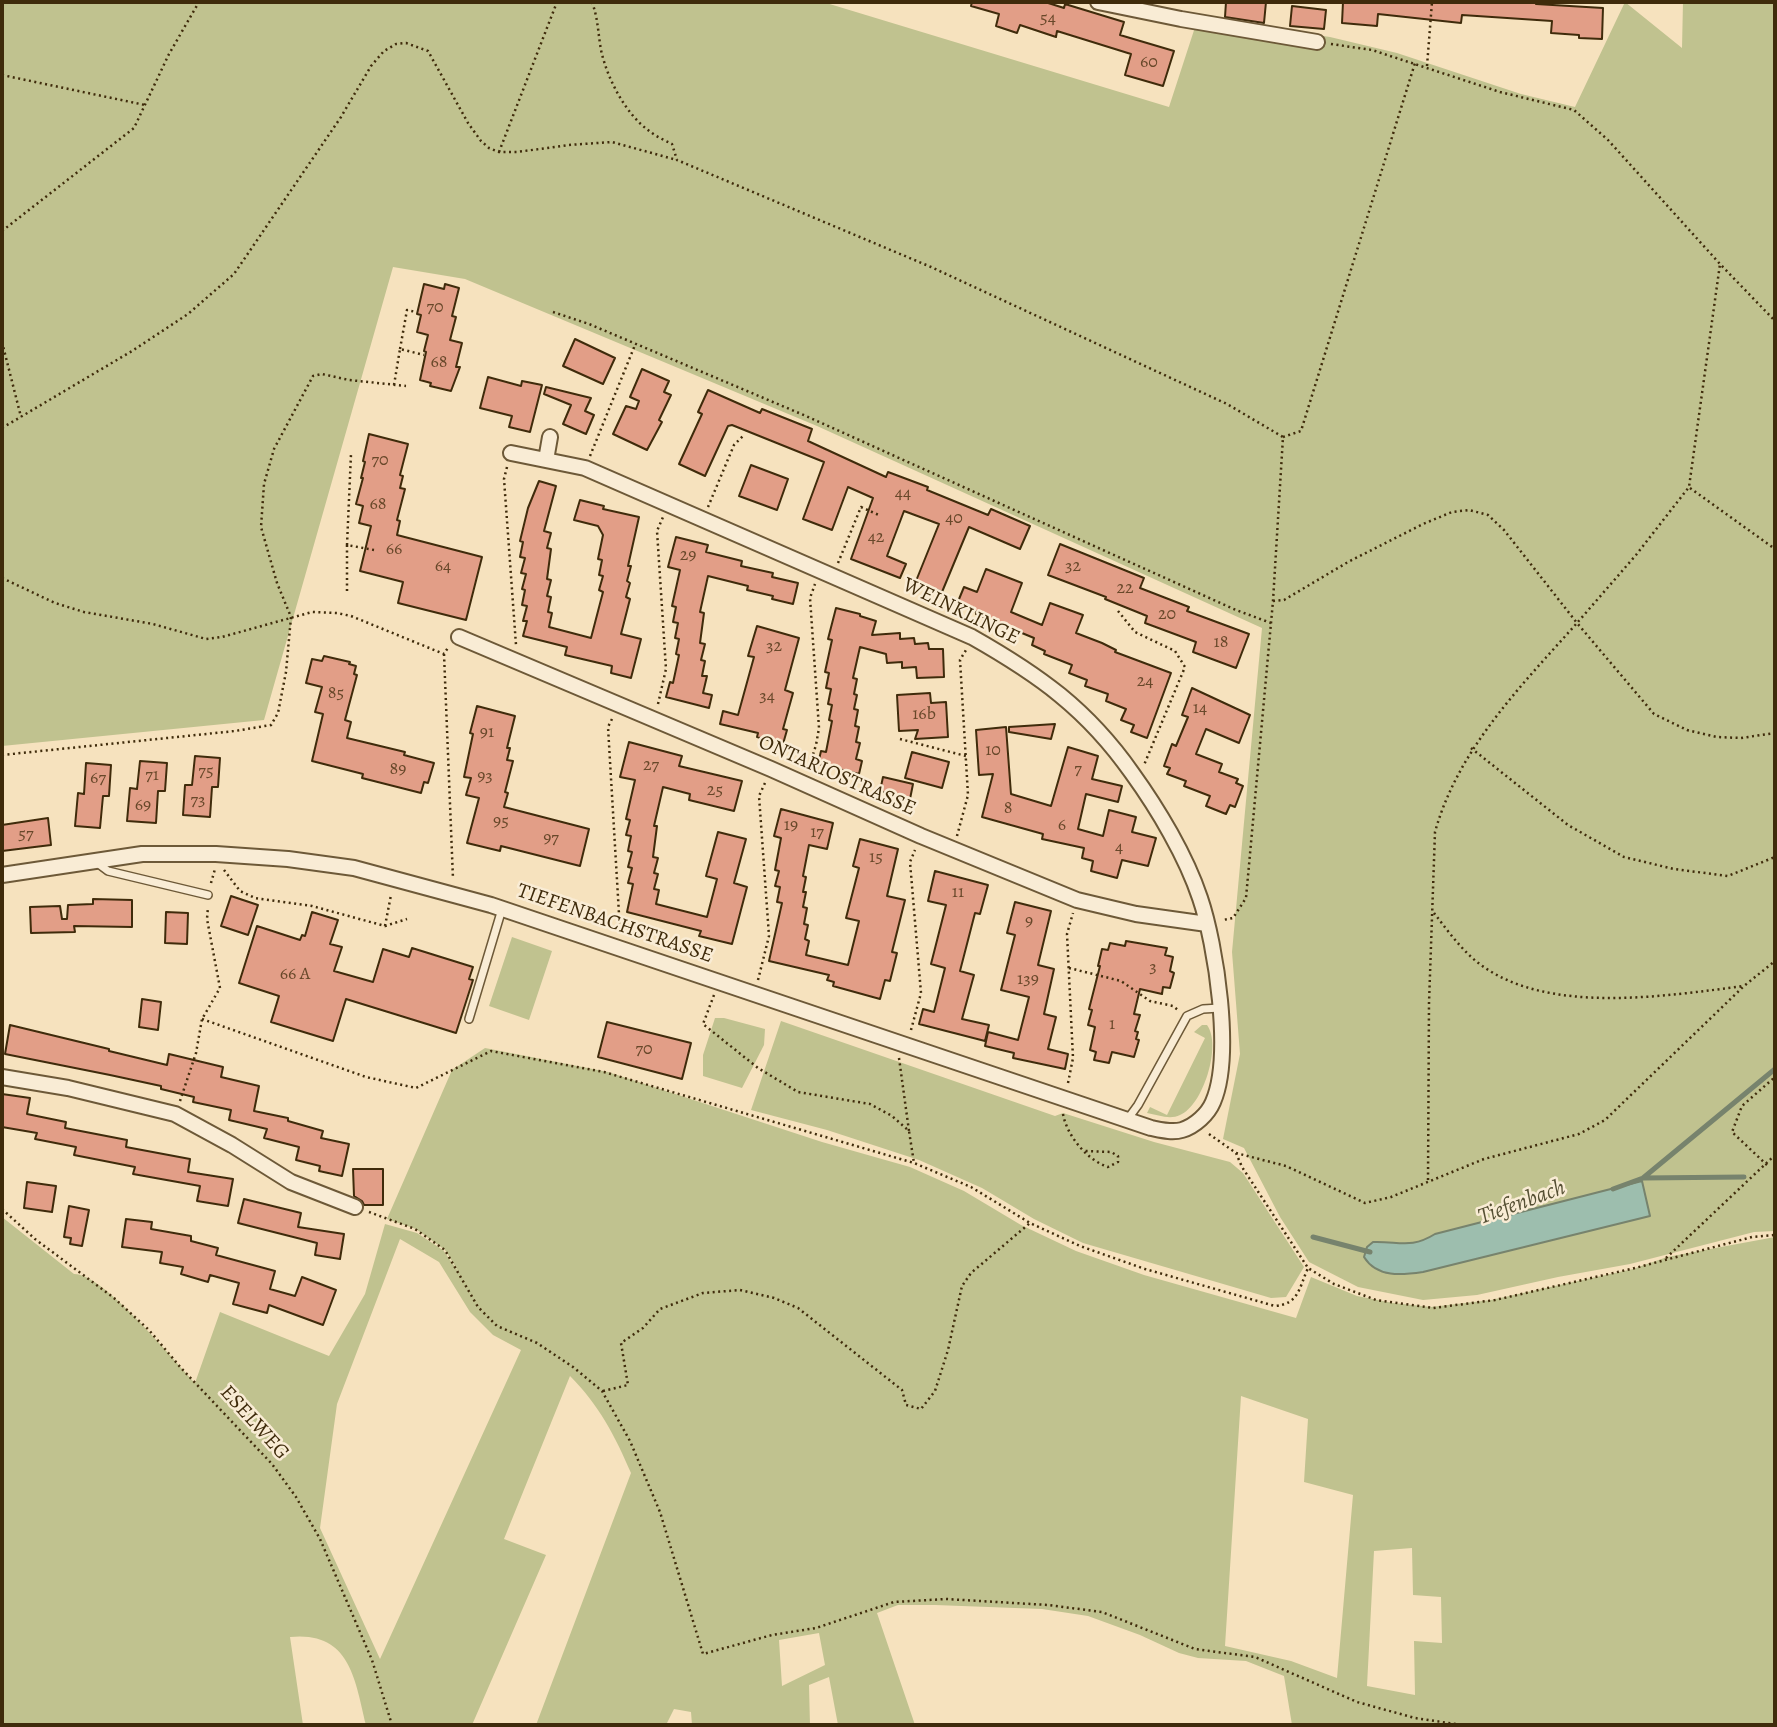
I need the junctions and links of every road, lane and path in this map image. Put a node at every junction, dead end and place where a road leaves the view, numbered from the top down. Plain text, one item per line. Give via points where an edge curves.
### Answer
1 (199, 2) edge
2 (557, 2) edge
3 (592, 2) edge
4 (1098, 2) edge
5 (1432, 2) edge
6 (1317, 42) joint
7 (1415, 63) junction
8 (1427, 66) junction
9 (2, 75) edge
10 (145, 105) junction
11 (499, 152) junction
12 (677, 160) junction
13 (2, 231) edge
14 (1720, 264) junction
15 (416, 312) dead end
16 (553, 312) dead end
17 (1775, 321) edge
18 (2, 342) edge
19 (635, 344) junction
20 (400, 349) junction
21 (424, 355) dead end
22 (394, 385) junction
23 (406, 386) dead end
24 (21, 417) junction
25 (2, 428) edge
26 (744, 435) dead end
27 (550, 438) dead end
28 (1283, 438) junction
29 (511, 453) joint
30 (351, 454) dead end
31 (546, 460) junction
32 (585, 468) junction
33 (1689, 487) junction
34 (669, 505) junction
35 (881, 516) dead end
36 (703, 520) junction
37 (347, 545) junction
38 (1775, 549) edge
39 (374, 550) dead end
40 (827, 573) junction
41 (2, 578) edge
42 (347, 591) dead end
43 (1273, 601) junction
44 (1118, 611) dead end
45 (291, 617) junction
46 (1271, 623) junction
47 (1577, 623) junction
48 (459, 637) joint
49 (972, 637) junction
50 (444, 654) junction
51 (517, 663) junction
52 (660, 695) dead end
53 (618, 705) junction
54 (1775, 733) edge
55 (900, 740) dead end
56 (1471, 748) junction
57 (2, 755) edge
58 (966, 756) junction
59 (771, 769) junction
60 (1133, 774) junction
61 (803, 783) junction
62 (921, 836) junction
63 (954, 850) junction
64 (1775, 857) edge
65 (95, 861) junction
66 (2, 875) edge
67 (395, 878) junction
68 (439, 891) junction
69 (208, 895) junction
70 (1077, 900) junction
71 (502, 908) junction
72 (1433, 912) junction
73 (407, 919) dead end
74 (1207, 924) junction
75 (385, 926) junction
76 (621, 949) junction
77 (1775, 961) edge
78 (1068, 968) junction
79 (719, 982) junction
80 (1744, 986) junction
81 (755, 994) junction
82 (1221, 1008) junction
83 (1187, 1016) junction
84 (202, 1019) junction
85 (469, 1019) dead end
86 (902, 1045) junction
87 (2, 1077) edge
88 (1775, 1077) edge
89 (1064, 1101) junction
90 (175, 1114) junction
91 (1127, 1121) junction
92 (1196, 1122) junction
93 (909, 1131) junction
94 (1085, 1151) junction
95 (1236, 1153) junction
96 (1775, 1155) edge
97 (914, 1163) junction
98 (1767, 1165) junction
99 (1428, 1180) junction
100 (355, 1207) joint
101 (2, 1209) edge
102 (1030, 1223) junction
103 (1775, 1235) edge
104 (1663, 1260) junction
105 (1308, 1268) junction
106 (603, 1391) junction
107 (392, 1725) edge
108 (1462, 1725) edge

1 - 10 path
2 - 11 path
3 - 12 path via 611,79 625,105 647,129 672,144
4 - 6 street
5 - 8 path
6 - 7 path via 1372,50
7 - 8 path
7 - 28 path via 1301,431
8 - 14 path via 1500,92 1574,110 1608,140
9 - 10 path
10 - 13 path via 134,128
11 - 12 path via 612,142
11 - 24 path via 474,132 428,51 396,44 371,66 234,274 188,314
12 - 28 path via 931,267 1227,404
14 - 17 path
14 - 33 path
15 - 20 path via 407,310
16 - 19 path
18 - 24 path
19 - 32 path
19 - 46 path
20 - 21 path
20 - 22 path
22 - 23 path
22 - 45 path via 313,376 274,449 264,484 261,527
24 - 25 path
26 - 36 path via 734,445
27 - 31 street
28 - 43 path
29 - 31 street, WEINKLINGE
29 - 51 path via 504,479
30 - 37 path
31 - 32 street, WEINKLINGE
32 - 34 street, WEINKLINGE
33 - 38 path
33 - 47 path
34 - 36 street, WEINKLINGE
34 - 52 path via 657,531 666,669
35 - 40 path via 862,507
36 - 40 street, WEINKLINGE
37 - 39 path
37 - 42 path
40 - 49 street, WEINKLINGE
40 - 61 path via 810,598 819,728
41 - 45 path via 84,612 206,639
43 - 46 path
43 - 47 path via 1284,600 1423,524 1469,510 1488,515 1504,530
44 - 60 path via 1135,632 1175,651 1185,667 1146,764
45 - 50 path via 312,612 351,616
45 - 57 path via 286,672 271,725
46 - 74 path via 1246,898 1233,918
47 - 54 path via 1654,714 1687,730 1717,737
47 - 56 path
48 - 50 path
48 - 51 street, ONTARIOSTRASSE
49 - 58 path via 960,660
49 - 60 street, WEINKLINGE via 1024,666 1067,699
50 - 68 path via 454,879 444,876
51 - 53 street, ONTARIOSTRASSE
53 - 59 street, ONTARIOSTRASSE
53 - 76 path via 608,727
55 - 58 path
56 - 64 path via 1568,825 1624,857 1728,876
56 - 72 path via 1435,832
58 - 63 path via 968,795
59 - 61 street, ONTARIOSTRASSE
59 - 81 path via 759,796 769,936
60 - 74 street, WEINKLINGE via 1181,854
61 - 62 street, ONTARIOSTRASSE
62 - 63 street, ONTARIOSTRASSE
62 - 86 path via 910,862 921,993
63 - 70 street, ONTARIOSTRASSE
65 - 66 street, TIEFENBACHSTRASSE
65 - 67 street, TIEFENBACHSTRASSE via 216,854 288,859
65 - 69 lane via 108,871
67 - 68 street, TIEFENBACHSTRASSE
67 - 75 path
68 - 71 street, TIEFENBACHSTRASSE
69 - 75 path via 217,862 240,891 255,898 312,906
69 - 84 path via 207,919 220,988
70 - 74 street, ONTARIOSTRASSE
70 - 78 path via 1067,934
71 - 76 street, TIEFENBACHSTRASSE
71 - 85 lane
72 - 80 path via 1480,964 1508,981 1544,992 1607,998
72 - 99 path
73 - 75 path
74 - 82 street, WEINKLINGE
76 - 79 street, TIEFENBACHSTRASSE
77 - 80 path
78 - 83 path via 1121,981 1150,1001 1173,1006
78 - 89 path via 1073,1058
79 - 81 street, TIEFENBACHSTRASSE
79 - 93 path via 702,1024 758,1069 798,1092 870,1104
80 - 99 path via 1605,1120 1579,1134 1484,1159
81 - 86 street, TIEFENBACHSTRASSE
82 - 83 lane
82 - 92 street, WEINKLINGE via 1215,1099
83 - 91 lane
84 - 90 path via 196,1053
84 - 97 path via 366,1077 416,1088 491,1051 604,1072
86 - 89 street, TIEFENBACHSTRASSE
86 - 93 path
87 - 90 street
88 - 98 path via 1742,1106 1732,1132
89 - 91 street, TIEFENBACHSTRASSE
89 - 94 path via 1064,1121
90 - 100 street via 291,1182
91 - 92 street, TIEFENBACHSTRASSE via 1173,1131
92 - 95 path
93 - 97 path
94 - 94 path via 1111,1152 1118,1162 1103,1166
95 - 99 path via 1286,1166 1365,1203
95 - 105 path
96 - 98 path
97 - 102 path via 971,1187
98 - 104 path
100 - 106 path via 415,1229 445,1250 478,1307 497,1326 537,1343
101 - 107 path, ESELWEG via 149,1330 272,1464 320,1539 372,1660
102 - 105 path via 1145,1269 1275,1306 1290,1304
102 - 106 path via 962,1286 935,1391 921,1409 906,1405 902,1390 798,1308 740,1290 703,1293 660,1309 621,1343 628,1385
103 - 104 path
104 - 105 path via 1495,1300 1433,1308 1376,1300
106 - 108 path via 660,1512 704,1654 816,1628 894,1602 946,1599 1048,1605 1102,1612 1195,1649 1255,1657 1357,1702

